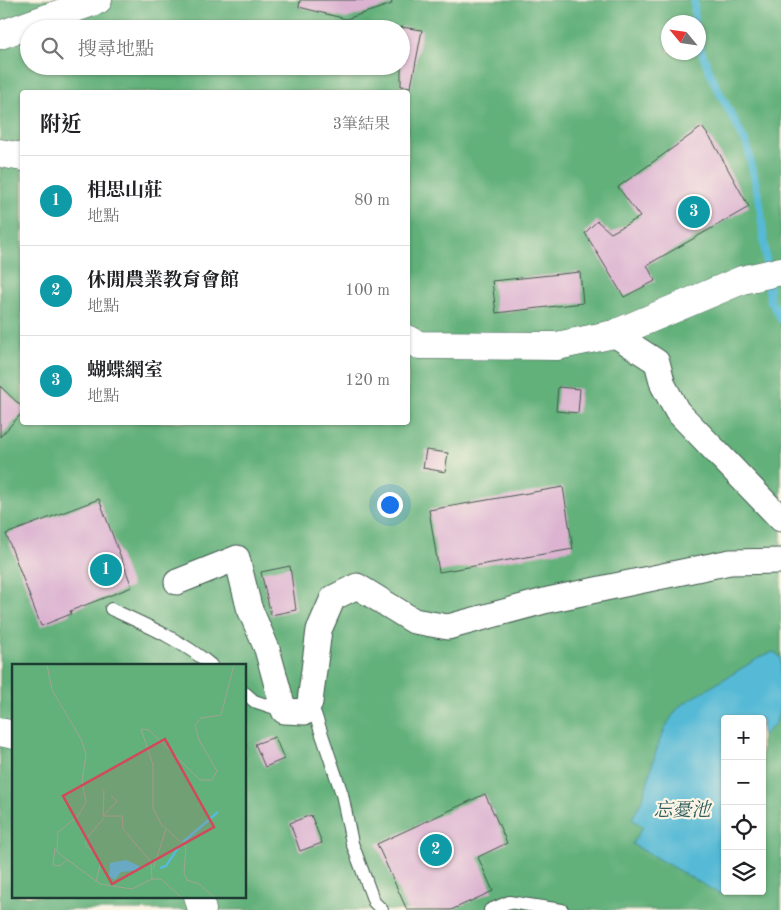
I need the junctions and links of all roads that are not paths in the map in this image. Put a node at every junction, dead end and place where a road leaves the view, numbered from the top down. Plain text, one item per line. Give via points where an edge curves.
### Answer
1 (98, 0) edge
2 (44, 20) edge
3 (20, 29) edge
4 (0, 36) edge
5 (0, 153) edge
6 (20, 157) edge
7 (781, 271) edge
8 (614, 334) junction
9 (410, 340) edge
10 (781, 520) edge
11 (781, 561) edge
12 (177, 582) dead end
13 (111, 609) dead end
14 (210, 664) edge
15 (246, 694) edge
16 (295, 711) junction
17 (382, 910) edge
18 (490, 910) edge
19 (562, 910) edge

1 - 2 street
3 - 4 street
5 - 6 street
7 - 8 street via 742,280
8 - 9 street via 557,346 419,345
8 - 10 street via 657,362 663,384 678,411
11 - 16 street via 730,562 548,600 448,627 414,621 357,586 333,598 319,630 310,702
12 - 16 street via 237,558 249,607
13 - 14 lane via 158,630
15 - 16 lane via 254,701
16 - 17 lane via 315,714 342,794 352,843 374,902
18 - 19 lane via 509,902

